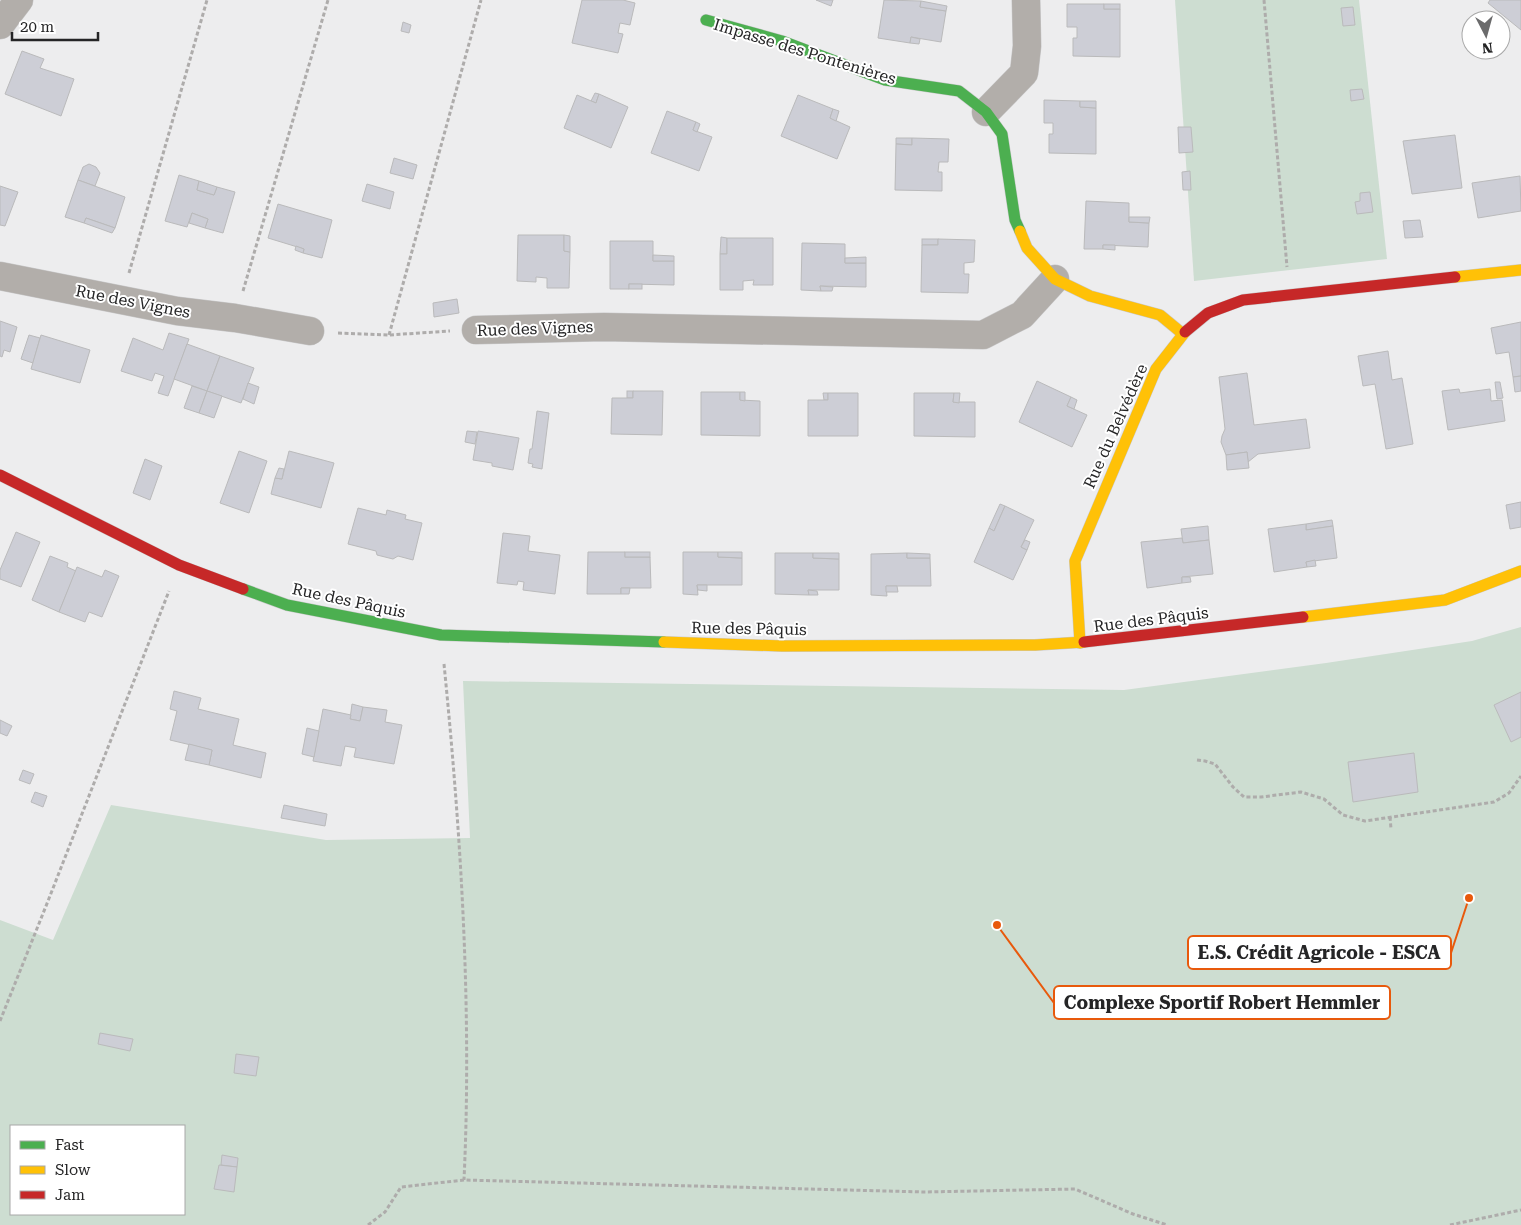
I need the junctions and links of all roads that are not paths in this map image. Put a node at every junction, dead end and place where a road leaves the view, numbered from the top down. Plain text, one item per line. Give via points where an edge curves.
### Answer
1 (19, 0) edge
2 (1026, 0) edge
3 (706, 20) dead end
4 (0, 25) edge
5 (986, 112) junction
6 (1521, 270) edge
7 (0, 276) edge
8 (1056, 279) junction
9 (476, 330) road end
10 (310, 331) road end
11 (1183, 334) junction
12 (0, 475) edge
13 (1521, 570) edge
14 (1080, 643) junction

1 - 4 street
2 - 5 street via 1024,73
3 - 5 street, Impasse des Pontenières via 782,41 885,80 959,91
5 - 8 street, Impasse des Pontenières via 1002,134 1015,220 1027,248
6 - 11 street, Rue du Belvédère via 1243,300 1208,313
7 - 10 street, Rue des Vignes via 177,311
8 - 9 street, Rue des Vignes via 1022,315 983,335 604,327
8 - 11 street, Impasse des Pontenières via 1090,296 1160,315
11 - 14 street, Rue du Belvédère via 1156,369 1075,560
12 - 14 street, Rue des Pâquis via 179,564 287,604 441,635 782,646
13 - 14 street, Rue des Pâquis via 1445,600

